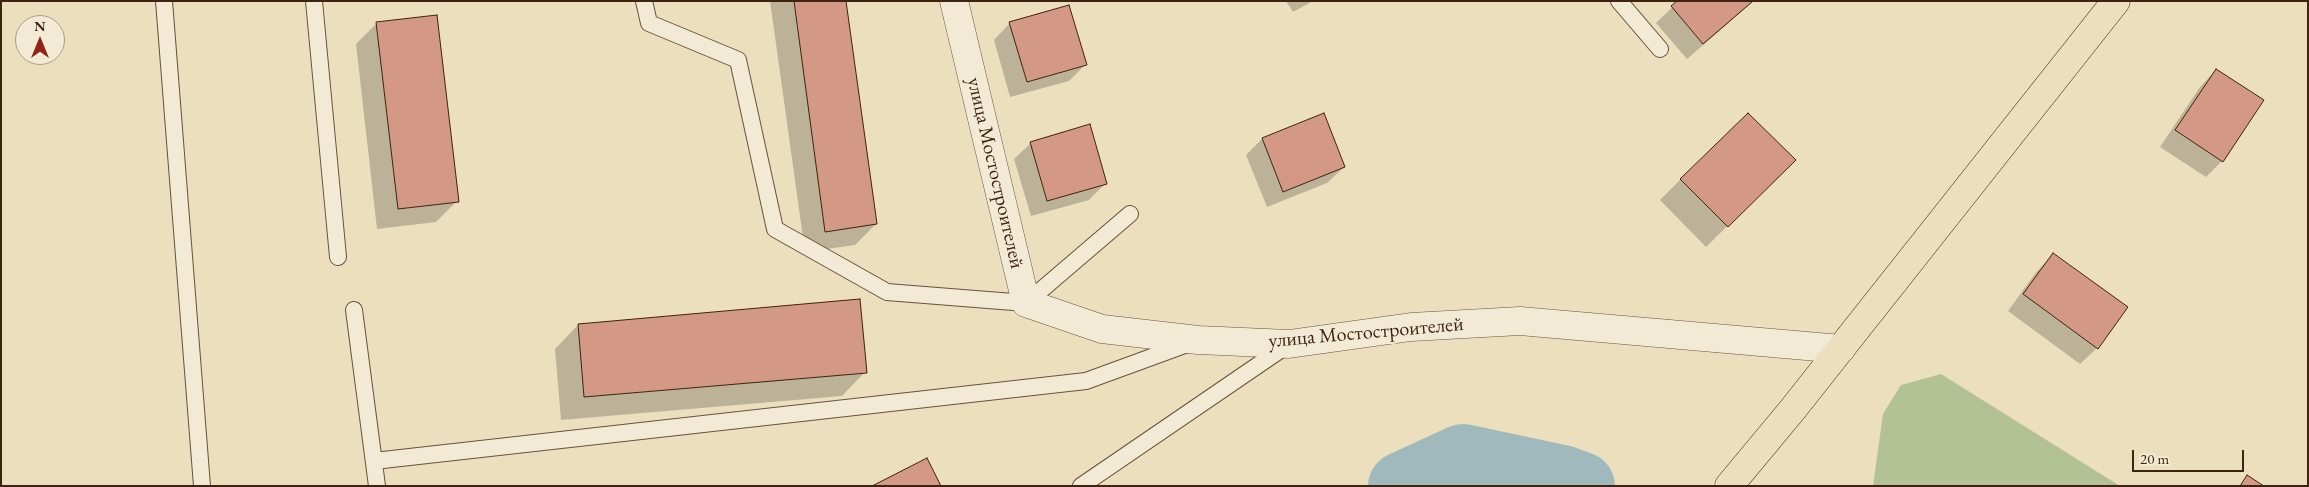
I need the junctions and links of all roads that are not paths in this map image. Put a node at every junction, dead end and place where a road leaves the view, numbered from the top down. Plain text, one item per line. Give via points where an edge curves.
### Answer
1 (164, 1) edge
2 (314, 1) edge
3 (644, 1) edge
4 (954, 1) edge
5 (1619, 1) edge
6 (2116, 1) edge
7 (1660, 49) dead end
8 (1130, 214) dead end
9 (338, 257) dead end
10 (1026, 303) junction
11 (354, 310) dead end
12 (1198, 340) junction
13 (1289, 344) junction
14 (1841, 349) junction
15 (374, 461) junction
16 (202, 486) edge
17 (377, 486) edge
18 (1081, 486) edge
19 (1729, 486) edge

1 - 16 lane
2 - 9 lane
3 - 10 lane via 649,24 738,60 775,230 887,292
4 - 10 street, улица Мостостроителей
5 - 7 lane
6 - 14 highway
8 - 10 lane
10 - 12 street, улица Мостостроителей via 1102,329
11 - 15 lane
12 - 13 street, улица Мостостроителей
12 - 15 lane via 1086,382
13 - 14 street, улица Мостостроителей via 1411,327 1520,321
13 - 18 lane
14 - 19 highway
15 - 17 lane

